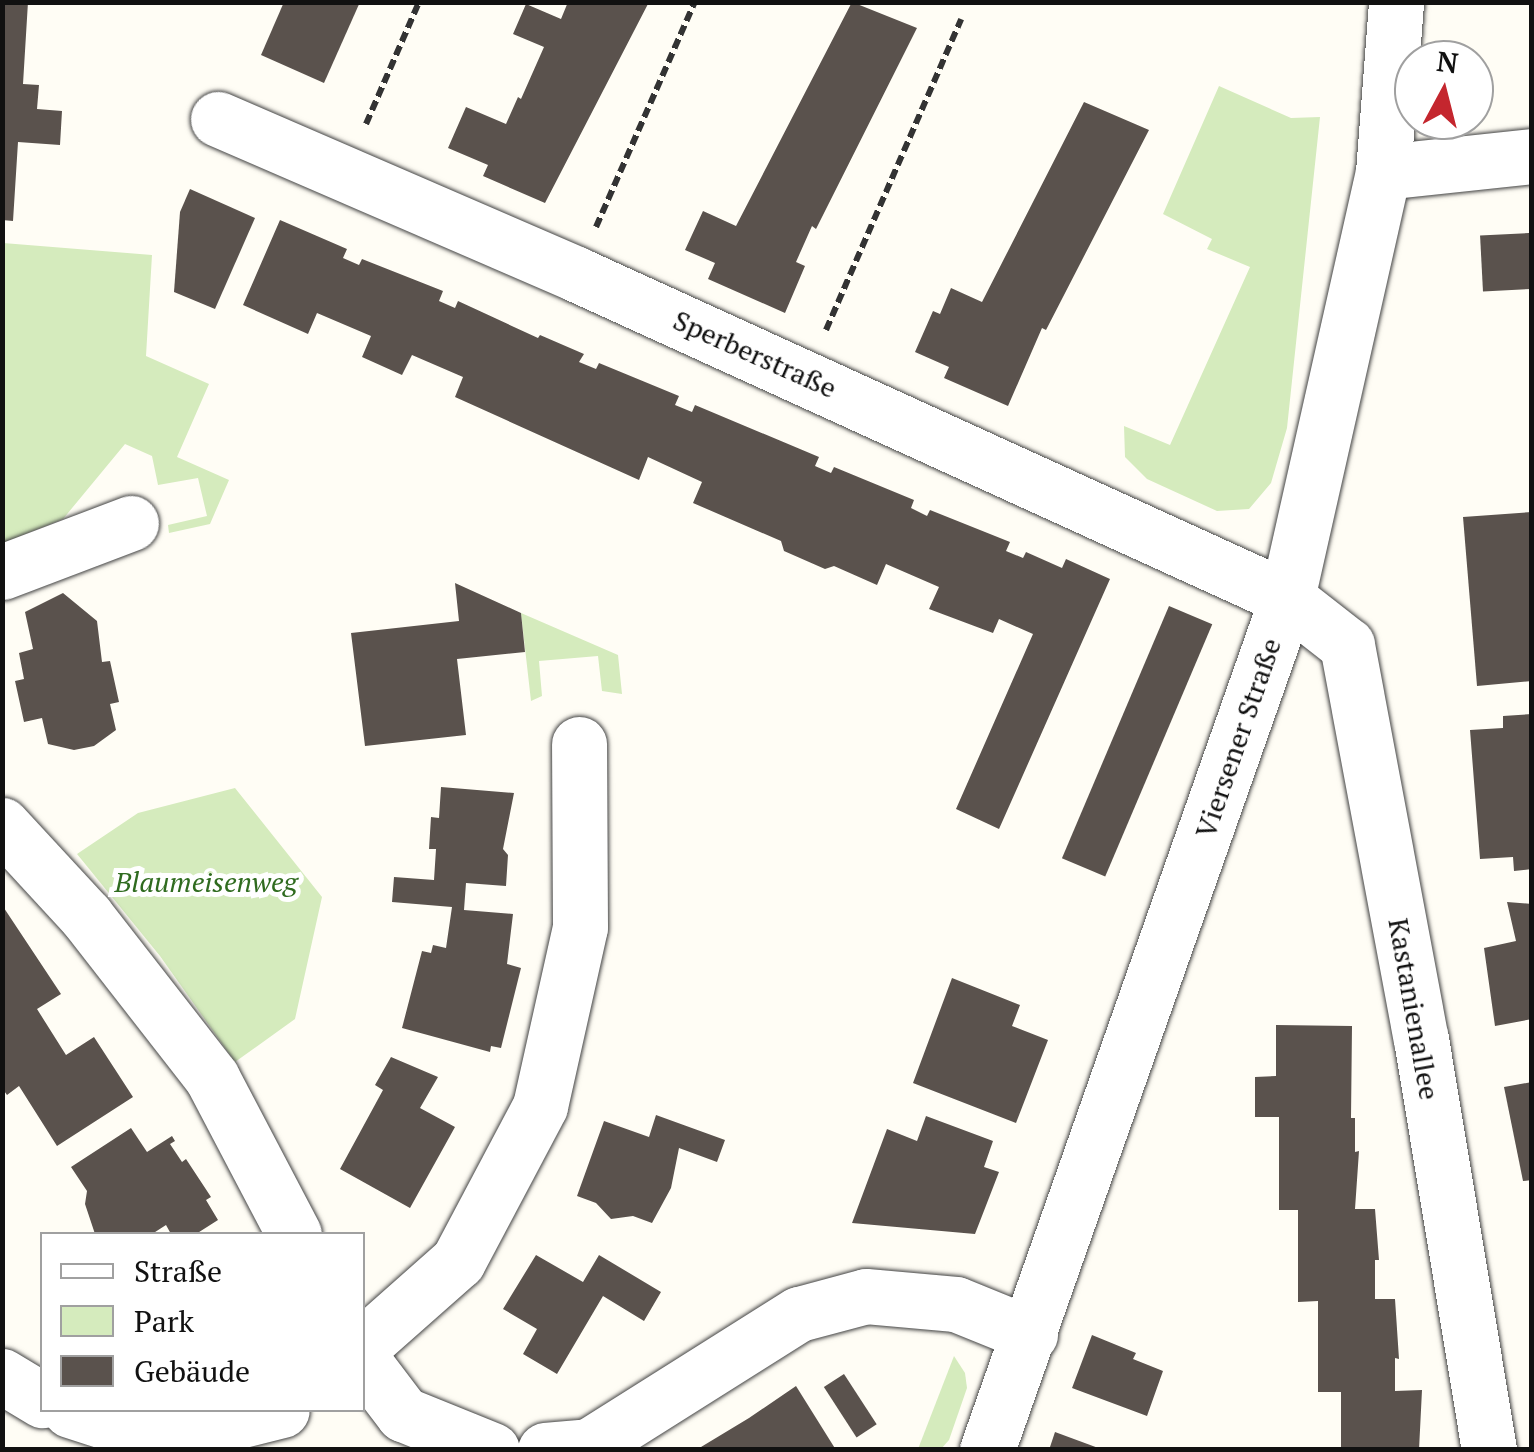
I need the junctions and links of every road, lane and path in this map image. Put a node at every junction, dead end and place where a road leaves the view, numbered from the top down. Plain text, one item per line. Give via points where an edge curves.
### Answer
1 (419, 2) edge
2 (696, 2) edge
3 (1396, 2) edge
4 (961, 18) dead end
5 (218, 120) dead end
6 (1532, 156) edge
7 (1383, 172) junction
8 (343, 175) junction
9 (576, 274) junction
10 (805, 377) junction
11 (131, 523) dead end
12 (2, 572) edge
13 (1287, 598) junction
14 (579, 744) dead end
15 (2, 824) edge
16 (293, 1232) edge
17 (1030, 1334) junction
18 (365, 1343) edge
19 (365, 1364) edge
20 (2, 1376) edge
21 (40, 1399) edge
22 (76, 1412) edge
23 (274, 1412) edge
24 (492, 1450) edge
25 (546, 1450) edge
26 (986, 1450) edge
27 (1489, 1450) edge

1 - 8 path
2 - 9 path
3 - 7 street, Viersener Straße
4 - 10 path
5 - 8 street, Sperberstraße
6 - 7 street
7 - 13 street, Viersener Straße
8 - 9 street, Sperberstraße
9 - 10 street, Sperberstraße
10 - 13 street, Sperberstraße
11 - 12 street
13 - 17 street, Viersener Straße
13 - 27 street, Kastanienallee via 1346,644 1421,1038
14 - 18 street via 580,927 540,1106 458,1261
15 - 16 street via 86,916 212,1078
17 - 25 street via 956,1304 866,1296 799,1314 589,1446
17 - 26 street, Viersener Straße
19 - 24 street via 403,1414
20 - 21 street
22 - 23 street via 119,1426 206,1428

